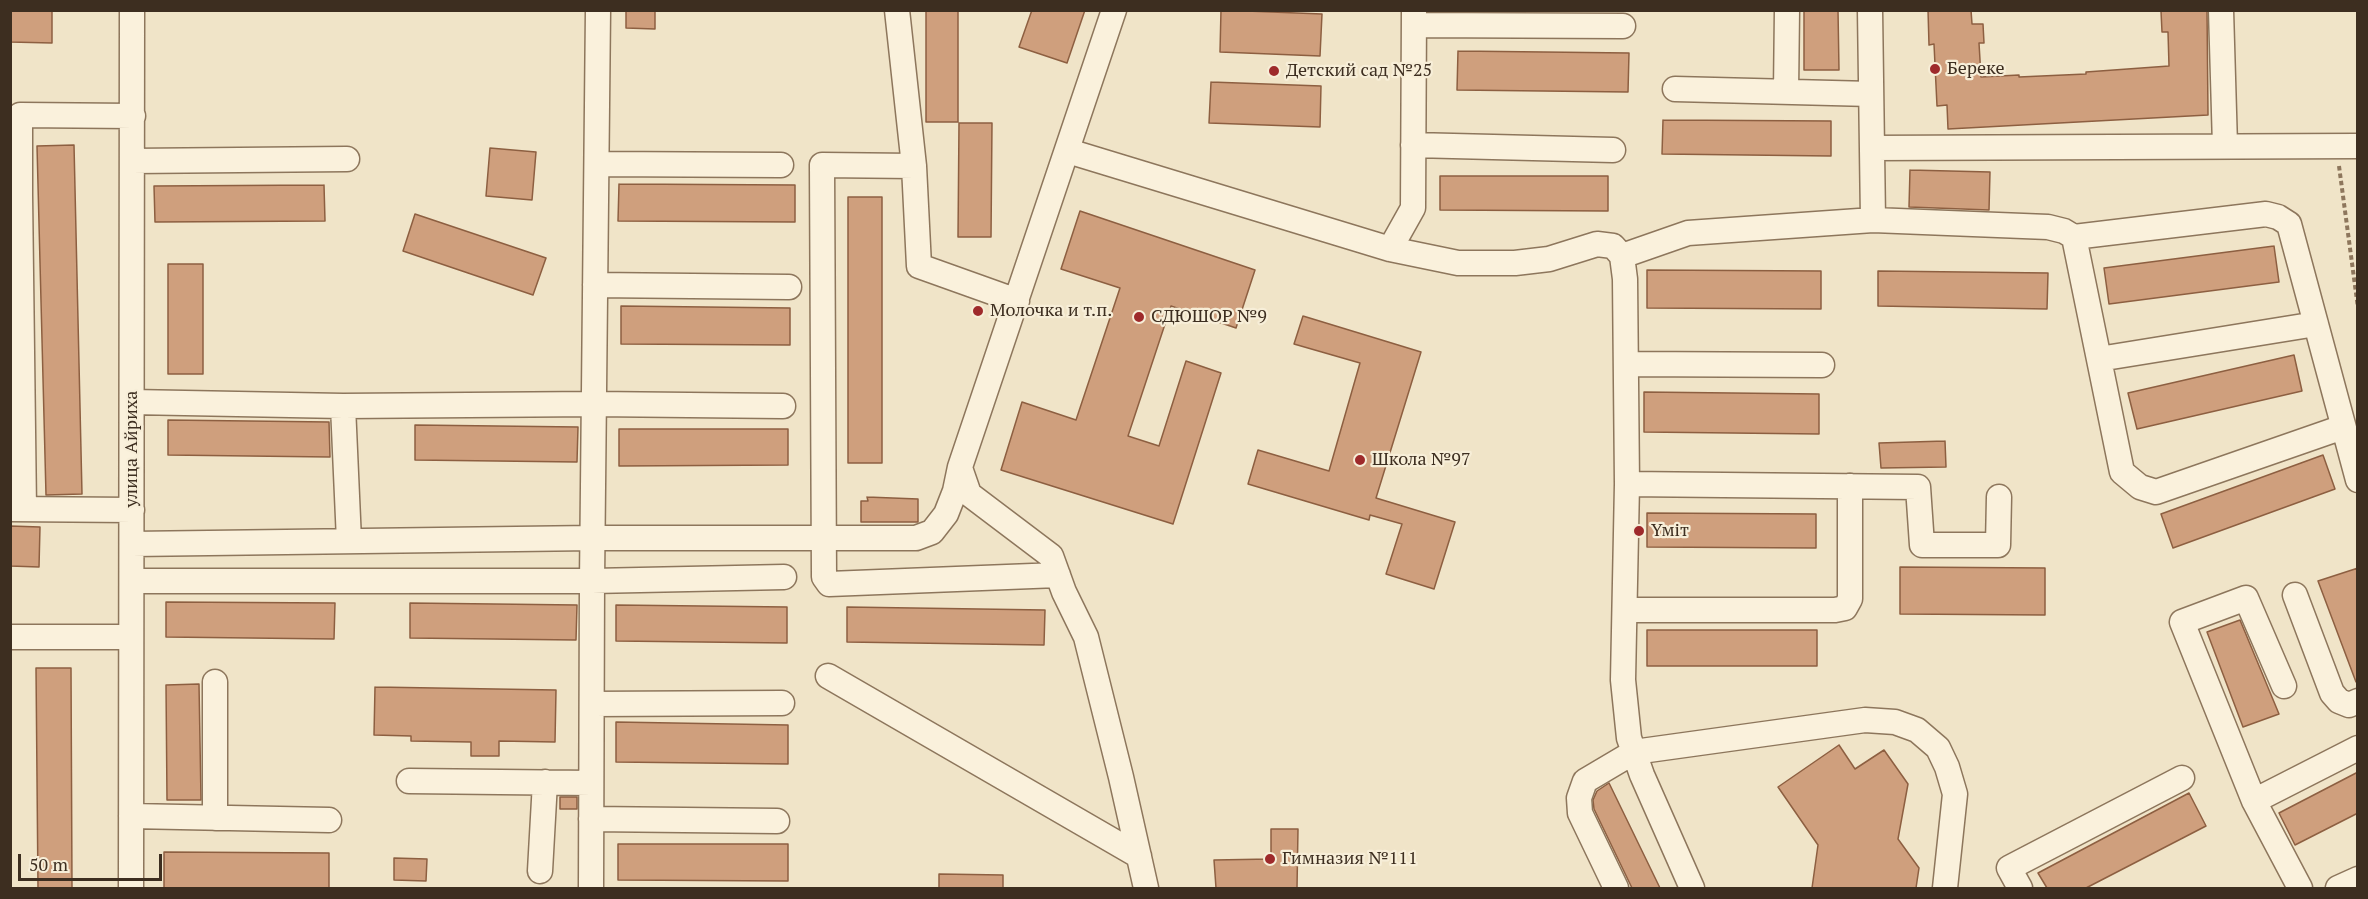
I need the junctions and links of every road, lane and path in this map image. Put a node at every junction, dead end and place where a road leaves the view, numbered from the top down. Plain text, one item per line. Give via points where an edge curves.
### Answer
1 (132, 10) edge
2 (598, 10) edge
3 (897, 10) edge
4 (1114, 10) edge
5 (1787, 10) edge
6 (1870, 10) edge
7 (2221, 10) edge
8 (1414, 18) edge
9 (1623, 26) dead end
10 (1675, 89) dead end
11 (1786, 92) junction
12 (1871, 94) junction
13 (133, 116) junction
14 (1413, 145) junction
15 (2225, 146) junction
16 (2347, 146) edge
17 (1872, 148) junction
18 (1613, 150) dead end
19 (1068, 151) junction
20 (347, 159) dead end
21 (132, 161) junction
22 (597, 164) junction
23 (781, 165) dead end
24 (914, 166) junction
25 (16, 195) edge
26 (1873, 220) junction
27 (2074, 237) junction
28 (1390, 249) junction
29 (1622, 256) junction
30 (596, 285) junction
31 (789, 287) dead end
32 (1017, 301) junction
33 (2358, 308) edge
34 (2316, 324) junction
35 (2099, 359) junction
36 (1626, 364) junction
37 (1822, 365) dead end
38 (132, 402) junction
39 (594, 404) junction
40 (344, 406) junction
41 (783, 406) dead end
42 (2343, 427) junction
43 (960, 467) junction
44 (2358, 480) edge
45 (1627, 484) junction
46 (1850, 486) junction
47 (2000, 497) dead end
48 (17, 509) edge
49 (132, 510) junction
50 (593, 538) junction
51 (822, 538) junction
52 (349, 541) junction
53 (132, 544) junction
54 (1058, 575) junction
55 (784, 577) dead end
56 (132, 581) junction
57 (592, 581) junction
58 (2295, 595) dead end
59 (1624, 610) junction
60 (10, 637) edge
61 (131, 638) junction
62 (828, 676) dead end
63 (215, 682) dead end
64 (2284, 686) dead end
65 (2358, 701) edge
66 (782, 703) dead end
67 (592, 704) junction
68 (2358, 748) edge
69 (1634, 752) junction
70 (2182, 778) dead end
71 (409, 781) dead end
72 (545, 782) junction
73 (591, 783) junction
74 (2254, 801) junction
75 (131, 816) junction
76 (216, 818) junction
77 (591, 819) junction
78 (329, 820) dead end
79 (777, 821) dead end
80 (1139, 856) junction
81 (540, 871) dead end
82 (2358, 879) edge
83 (131, 888) edge
84 (591, 888) edge
85 (1146, 888) edge
86 (1616, 888) edge
87 (1692, 888) edge
88 (1945, 888) edge
89 (2020, 888) edge
90 (2300, 888) edge
91 (2338, 888) edge

1 - 13 street, улица Айриха
2 - 22 street
3 - 24 street
4 - 19 street
5 - 11 street
6 - 12 street
7 - 15 street
8 - 9 street
8 - 14 street
10 - 11 street
11 - 12 street
12 - 17 street
13 - 21 street, улица Айриха
13 - 25 street via 20,115
14 - 18 street
14 - 28 street via 1413,208
15 - 16 street
15 - 17 street
16 - 33 path
17 - 26 street
19 - 28 street
19 - 32 street
20 - 21 street
21 - 38 street, улица Айриха
22 - 23 street
22 - 30 street
24 - 32 street via 919,266
24 - 51 street via 822,165
25 - 48 street
26 - 27 street via 2048,227
26 - 29 street via 1688,233
27 - 34 street via 2266,214 2278,217 2289,224
27 - 35 street
28 - 29 street via 1458,263 1549,259 1597,244 1613,246
29 - 36 street
30 - 31 street
30 - 39 street
32 - 43 street
34 - 35 street
34 - 42 street
35 - 42 street via 2122,472 2140,487 2156,492
36 - 37 street
36 - 45 street
38 - 40 street
38 - 49 street, улица Айриха
39 - 40 street
39 - 41 street
39 - 50 street
40 - 52 street
42 - 44 street
43 - 51 street via 956,491 932,532 916,538
43 - 54 street via 969,494 1051,556
45 - 46 street
45 - 59 street
46 - 47 street via 1918,487 1922,544 1998,545
46 - 59 street via 1850,598 1845,608
48 - 49 street
49 - 53 street, улица Айриха
50 - 51 street
50 - 52 street
50 - 57 street
51 - 54 street via 824,578 830,584
52 - 53 street
53 - 56 street, улица Айриха
54 - 80 street via 1086,638
55 - 57 street
56 - 57 street
56 - 61 street, улица Айриха
57 - 67 street
58 - 65 street via 2332,693 2349,705
59 - 69 street via 1623,680
60 - 61 street
61 - 75 street, улица Айриха
62 - 80 street
63 - 76 street
64 - 74 street via 2246,598 2182,622
66 - 67 street
67 - 73 street
68 - 74 street
69 - 86 street via 1586,781 1579,798 1580,813
69 - 87 street
69 - 88 street via 1864,720 1895,722 1917,730 1938,748 1955,794
70 - 89 street via 2009,868
71 - 72 street
72 - 73 street
72 - 81 street
73 - 77 street
74 - 90 street
75 - 76 street
75 - 83 street, улица Айриха
76 - 78 street
77 - 79 street
77 - 84 street
80 - 85 street
82 - 91 street

